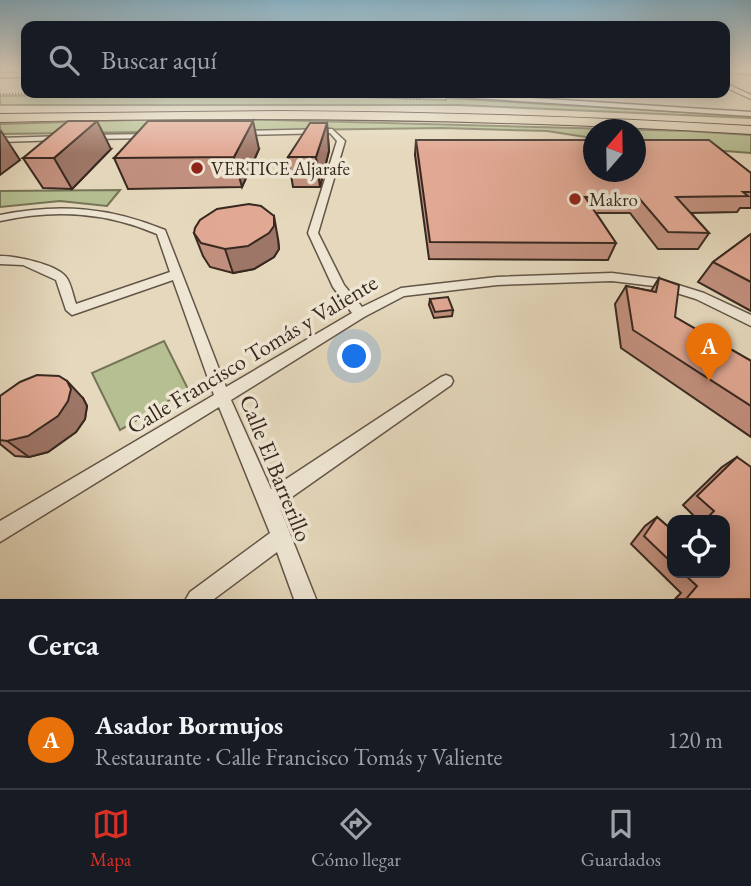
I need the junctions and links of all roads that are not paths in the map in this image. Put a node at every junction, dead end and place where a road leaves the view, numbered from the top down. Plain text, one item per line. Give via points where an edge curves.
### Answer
1 (554, 98) edge
2 (0, 110) edge
3 (751, 114) edge
4 (0, 118) edge
5 (505, 118) junction
6 (751, 122) edge
7 (583, 127) edge
8 (751, 130) edge
9 (646, 132) edge
10 (236, 134) edge
11 (154, 135) edge
12 (0, 139) edge
13 (11, 139) junction
14 (751, 142) edge
15 (0, 147) edge
16 (0, 218) edge
17 (0, 260) edge
18 (177, 274) junction
19 (360, 314) junction
20 (751, 321) edge
21 (446, 381) dead end
22 (222, 396) junction
23 (268, 502) junction
24 (0, 532) edge
25 (279, 538) junction
26 (197, 599) edge
27 (305, 599) edge

1 - 3 street
2 - 6 highway via 389,107
4 - 5 highway via 230,114
5 - 7 highway
5 - 8 highway
9 - 14 highway
10 - 19 street via 332,131 341,141 313,233 339,287
11 - 13 street
12 - 13 street
13 - 15 street
16 - 18 street, Calle El Barrerillo via 61,210 100,211 133,219 161,232
17 - 18 street via 40,266 61,278 72,310
18 - 22 street, Calle El Barrerillo
19 - 20 street, Calle Francisco Tomás y Valiente via 401,292 497,281 612,277 655,282 700,296
19 - 22 street, Calle Francisco Tomás y Valiente
21 - 23 street
22 - 23 street, Calle El Barrerillo
22 - 24 street, Calle Francisco Tomás y Valiente
23 - 25 street, Calle El Barrerillo
25 - 26 street
25 - 27 street, Calle El Barrerillo

